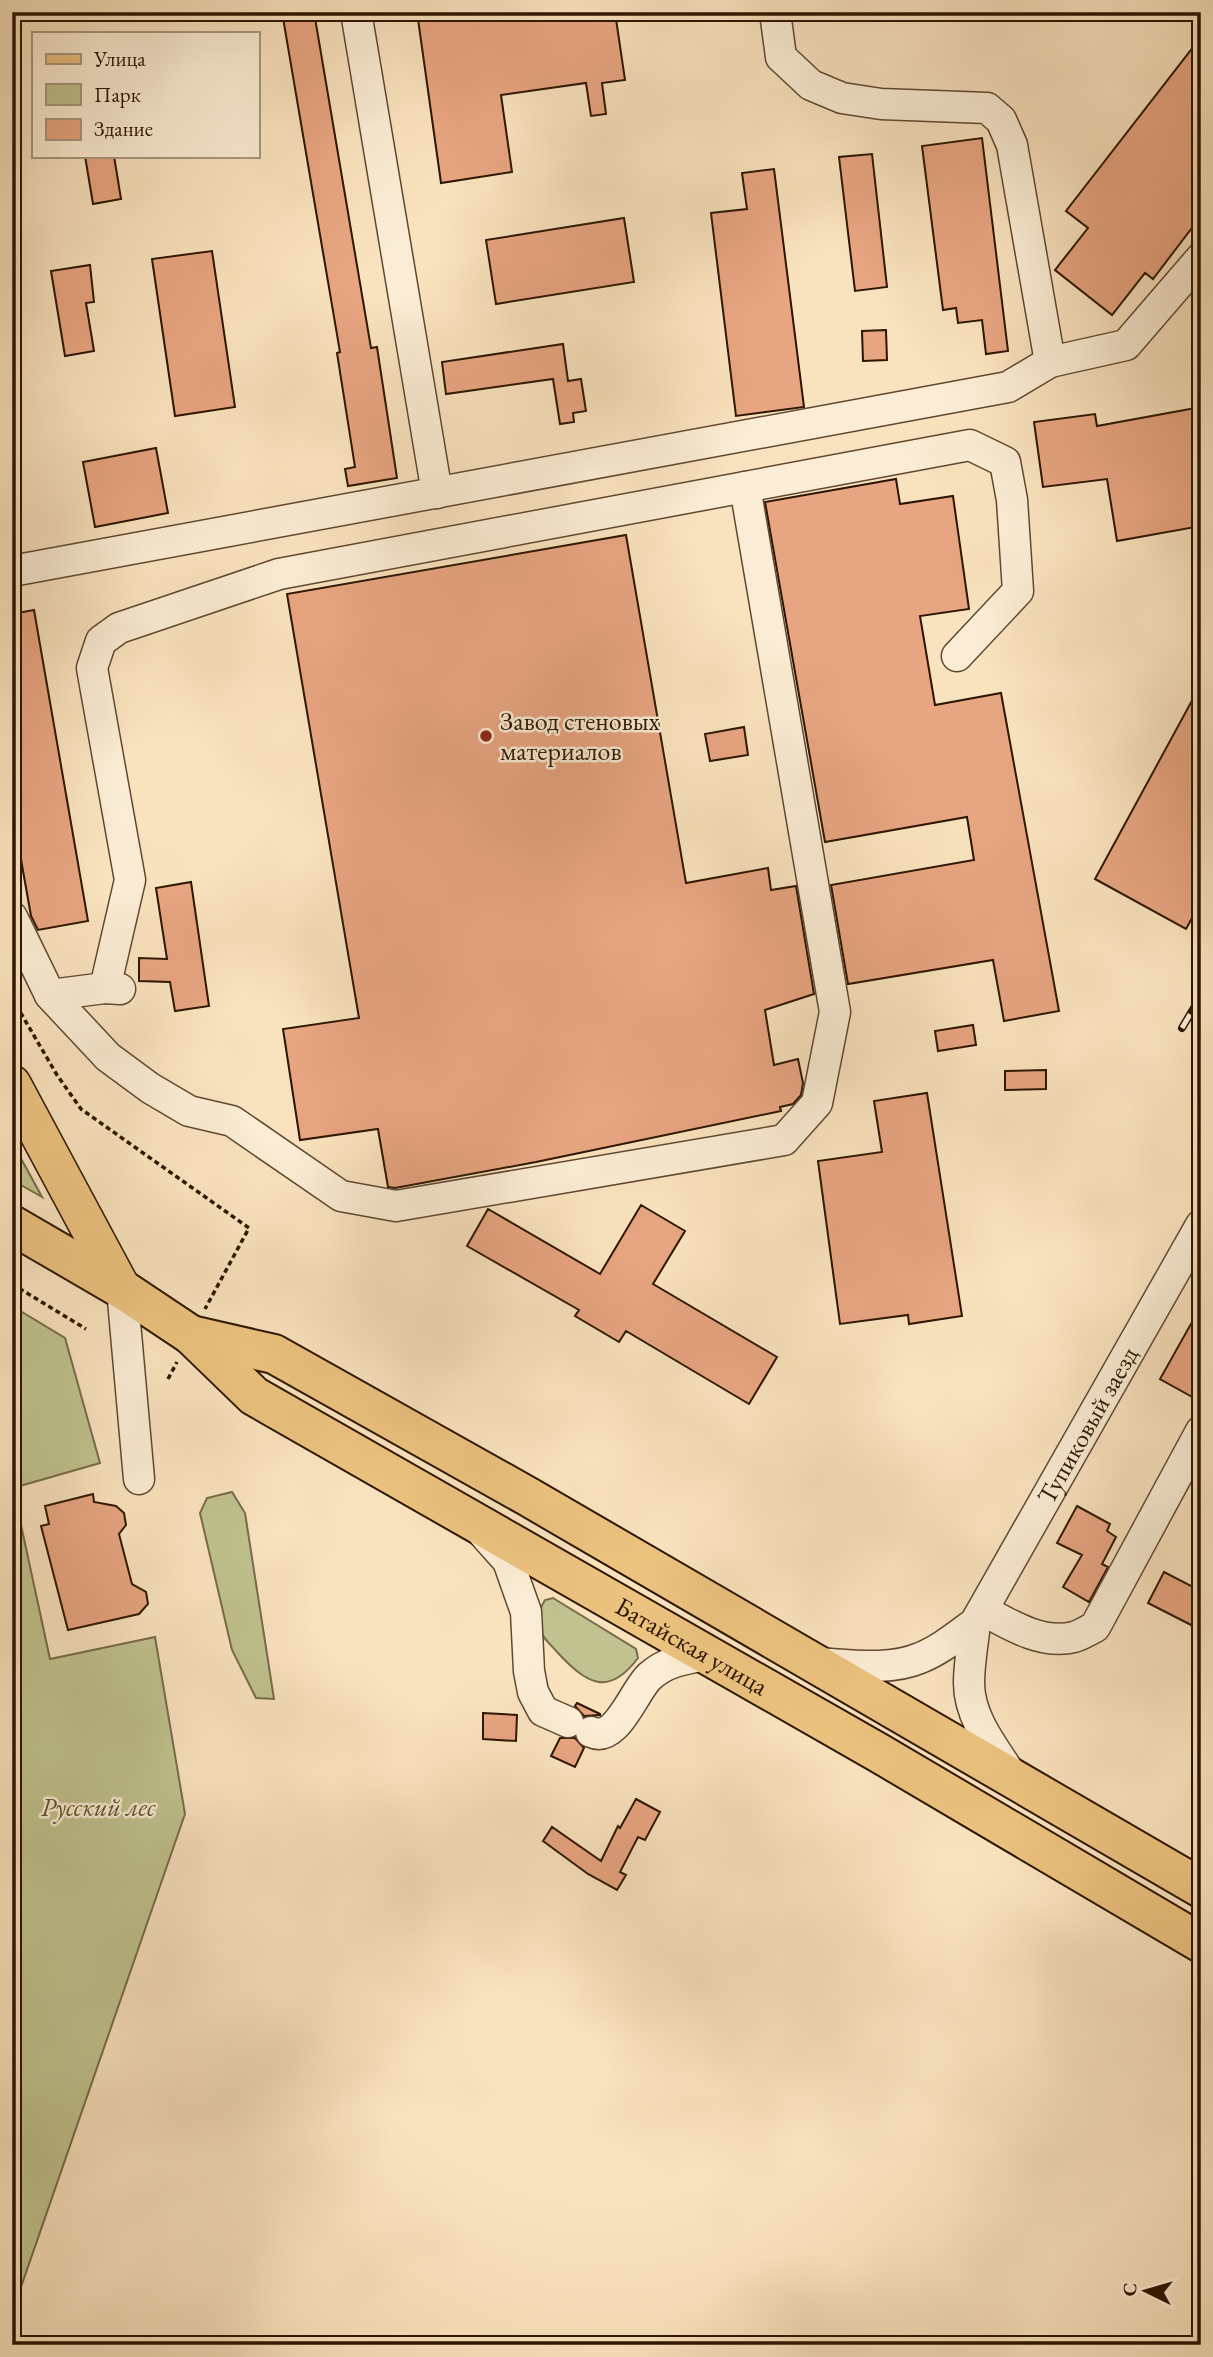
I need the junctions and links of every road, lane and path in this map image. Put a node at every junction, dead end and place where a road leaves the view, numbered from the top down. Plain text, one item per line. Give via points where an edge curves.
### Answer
1 (356, 12) edge
2 (775, 12) edge
3 (1201, 258) edge
4 (1050, 362) junction
5 (745, 487) junction
6 (437, 493) junction
7 (12, 571) edge
8 (957, 656) dead end
9 (12, 917) edge
10 (50, 995) junction
11 (12, 998) edge
12 (12, 1084) edge
13 (12, 1225) edge
14 (1201, 1225) edge
15 (12, 1284) edge
16 (122, 1289) junction
17 (86, 1329) dead end
18 (191, 1335) junction
19 (168, 1379) dead end
20 (1200, 1432) edge
21 (139, 1479) dead end
22 (471, 1520) junction
23 (979, 1617) junction
24 (706, 1655) junction
25 (815, 1663) junction
26 (1013, 1778) junction
27 (1201, 1888) edge
28 (1201, 1944) edge

1 - 6 street
2 - 4 street via 782,57 811,85 842,98 881,104 987,108 1001,120 1012,145
3 - 4 street via 1126,345
4 - 6 street via 1008,387
5 - 8 street via 970,445 1005,462 1018,592
5 - 10 street via 279,574 119,628 101,642 92,668 130,880 112,988
5 - 10 street via 835,1012 817,1103 783,1140 396,1206 341,1196 232,1121 189,1111 150,1088 108,1057
6 - 7 street
9 - 10 street
11 - 18 path via 81,1109 250,1228
12 - 16 main road
13 - 16 highway, Батайская улица
14 - 23 street, Тупиковый заезд
15 - 17 path
16 - 18 highway, Батайская улица
16 - 21 street
18 - 19 path
18 - 22 highway, Батайская улица via 254,1396
18 - 25 highway, Батайская улица via 274,1354
20 - 23 street via 1095,1627 1074,1637 1048,1638
22 - 24 highway, Батайская улица
22 - 24 street via 508,1561 526,1612 528,1671 542,1711 598,1735 606,1734 648,1678 670,1662
23 - 25 street via 941,1648 917,1660 890,1665
23 - 26 street via 969,1685 973,1708
24 - 28 highway, Батайская улица
25 - 26 highway, Батайская улица
26 - 27 highway, Батайская улица

